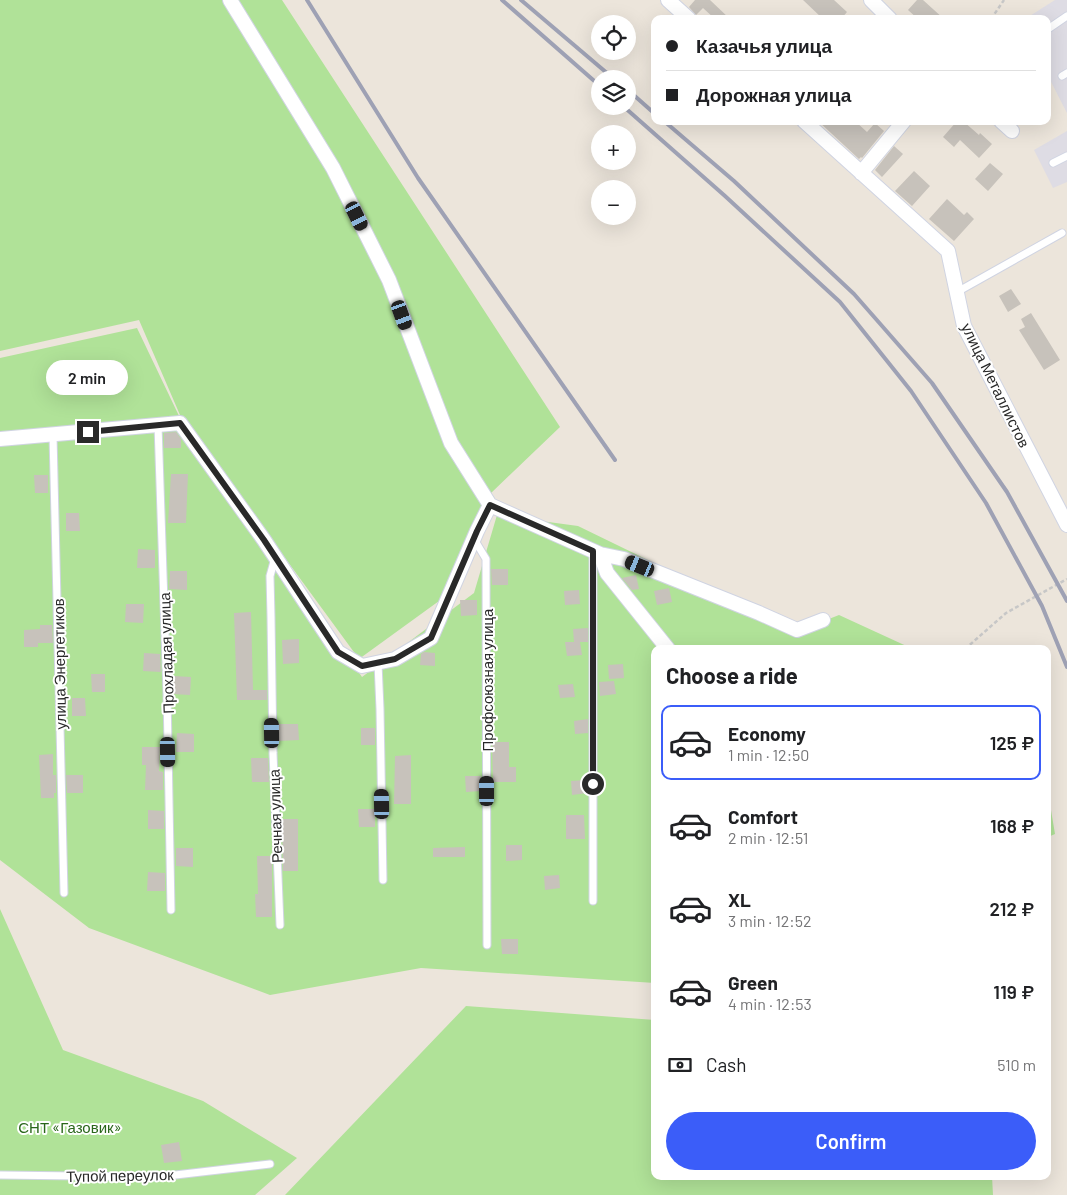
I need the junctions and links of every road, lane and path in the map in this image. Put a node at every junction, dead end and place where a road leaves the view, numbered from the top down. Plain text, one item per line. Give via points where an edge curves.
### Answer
1 (230, 0) edge
2 (668, 0) edge
3 (870, 0) edge
4 (1004, 0) edge
5 (685, 15) edge
6 (886, 15) edge
7 (994, 15) edge
8 (1067, 16) edge
9 (1051, 27) edge
10 (808, 125) edge
11 (901, 125) edge
12 (1005, 125) edge
13 (1012, 131) dead end
14 (1067, 156) edge
15 (1054, 163) dead end
16 (861, 173) junction
17 (1062, 233) dead end
18 (957, 292) junction
19 (158, 425) junction
20 (53, 435) junction
21 (0, 439) edge
22 (490, 505) junction
23 (1067, 525) edge
24 (474, 539) junction
25 (597, 553) junction
26 (276, 558) junction
27 (1067, 579) edge
28 (823, 620) dead end
29 (665, 645) edge
30 (970, 645) edge
31 (378, 663) junction
32 (382, 880) dead end
33 (64, 893) dead end
34 (593, 901) dead end
35 (171, 910) dead end
36 (280, 925) dead end
37 (488, 945) dead end
38 (270, 1164) dead end
39 (0, 1175) edge

1 - 22 street via 333,168 389,280 451,443
2 - 5 street
3 - 6 street
4 - 7 path
8 - 9 lane
10 - 16 street, улица Металлистов
11 - 16 street
12 - 13 street
14 - 15 lane
16 - 18 street, улица Металлистов via 948,251
17 - 18 lane
18 - 23 street, улица Металлистов via 964,326
19 - 20 street
19 - 26 street via 180,423
19 - 35 lane, Прохладая улица via 168,692
20 - 21 street
20 - 33 lane, улица Энергетиков
22 - 24 street
22 - 25 street
24 - 31 street via 431,638 395,659
24 - 37 lane, Профсоюзная улица via 486,559
25 - 28 street via 624,559 798,630
25 - 29 street via 607,573
25 - 34 lane
26 - 31 street via 338,652 362,666
26 - 36 lane, Речная улица via 270,576
27 - 30 path via 1006,613
31 - 32 lane
38 - 39 lane, Тупой переулок via 158,1177

